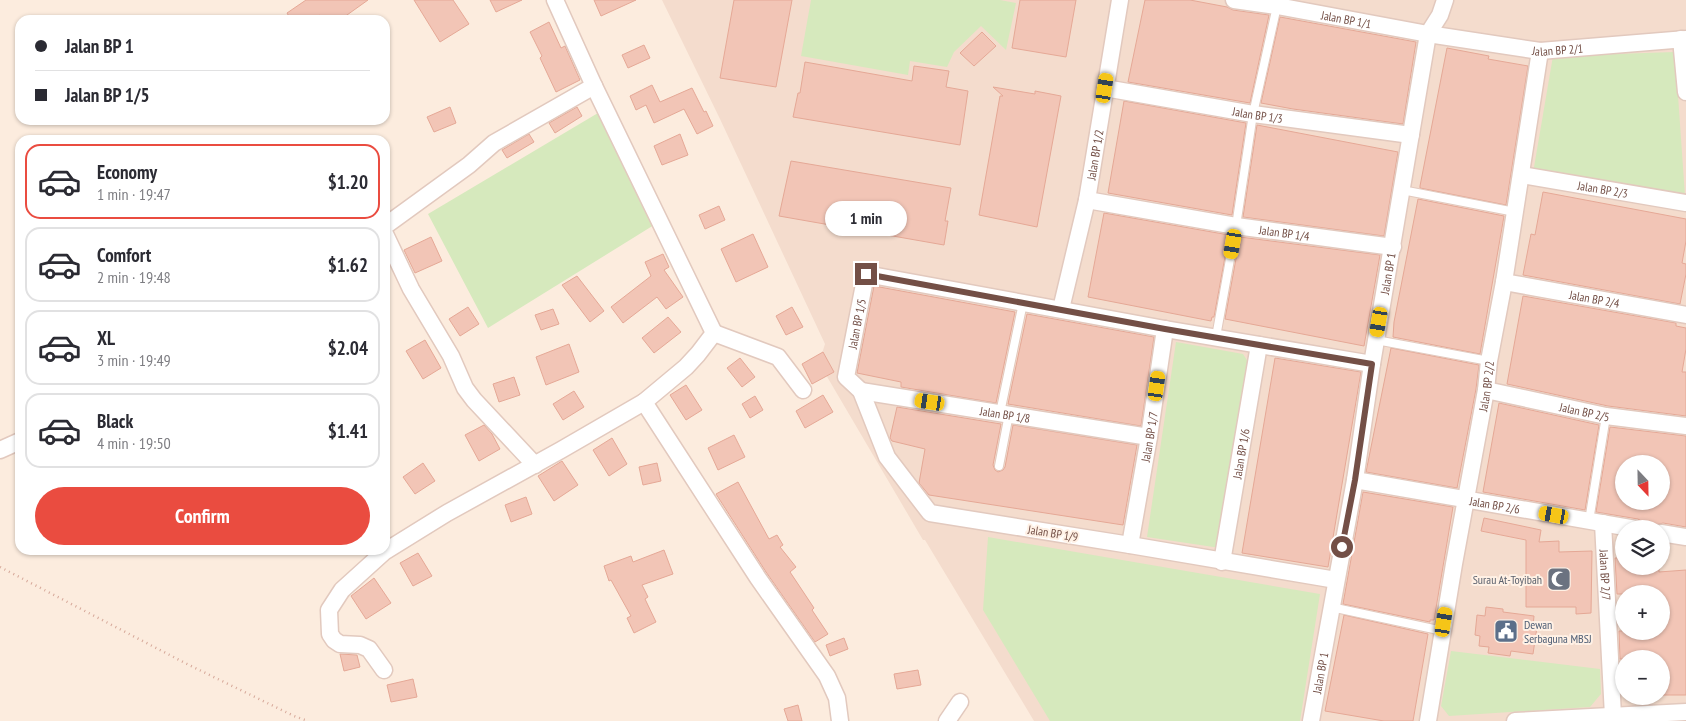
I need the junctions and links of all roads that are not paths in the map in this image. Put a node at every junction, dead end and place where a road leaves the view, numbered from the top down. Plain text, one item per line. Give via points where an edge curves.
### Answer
1 (554, 0) edge
2 (1120, 0) edge
3 (1234, 0) edge
4 (1445, 0) edge
5 (1277, 6) junction
6 (1428, 34) junction
7 (1683, 39) edge
8 (1540, 51) junction
9 (594, 86) junction
10 (1105, 88) junction
11 (1686, 92) edge
12 (1253, 114) junction
13 (1411, 135) junction
14 (1522, 175) junction
15 (1402, 190) junction
16 (1087, 200) junction
17 (1686, 203) edge
18 (1515, 212) junction
19 (390, 222) edge
20 (1236, 226) junction
21 (390, 245) edge
22 (1393, 247) junction
23 (1504, 282) junction
24 (1023, 302) junction
25 (1061, 309) junction
26 (1686, 315) edge
27 (1165, 329) junction
28 (714, 333) junction
29 (1216, 337) junction
30 (1376, 340) junction
31 (1259, 345) junction
32 (1489, 361) junction
33 (1372, 364) junction
34 (846, 377) joint
35 (803, 390) dead end
36 (1486, 390) junction
37 (861, 392) junction
38 (644, 402) junction
39 (1004, 414) junction
40 (1606, 416) junction
41 (1686, 426) edge
42 (1149, 437) junction
43 (15, 443) edge
44 (0, 450) edge
45 (535, 465) junction
46 (999, 466) dead end
47 (1355, 480) junction
48 (1465, 499) junction
49 (1596, 522) junction
50 (1615, 525) edge
51 (1670, 534) edge
52 (1686, 537) edge
53 (1130, 545) junction
54 (390, 548) edge
55 (381, 555) edge
56 (1222, 562) junction
57 (1336, 580) junction
58 (1331, 607) junction
59 (1443, 630) junction
60 (384, 670) dead end
61 (960, 702) dead end
62 (1686, 712) edge
63 (1613, 716) junction
64 (840, 721) edge
65 (948, 721) edge
66 (1311, 721) edge
67 (1428, 721) edge
68 (1515, 721) edge

1 - 9 street
2 - 10 street, Jalan BP 1/2
3 - 5 street, Jalan BP 1/1
4 - 6 street
5 - 6 street, Jalan BP 1/1
5 - 12 lane
6 - 8 street, Jalan BP 2/1
6 - 13 street, Jalan BP 1
7 - 8 street, Jalan BP 2/1
7 - 11 street
8 - 14 street, Jalan BP 2/2
9 - 19 street via 494,144
9 - 28 street
10 - 12 street, Jalan BP 1/3
10 - 16 street, Jalan BP 1/2
12 - 13 street, Jalan BP 1/3
12 - 20 lane
13 - 15 street, Jalan BP 1
14 - 17 street, Jalan BP 2/3
14 - 18 street, Jalan BP 2/2
15 - 18 lane
15 - 22 street, Jalan BP 1
16 - 20 street, Jalan BP 1/4
16 - 25 street, Jalan BP 1/2
18 - 23 street, Jalan BP 2/2
20 - 22 street, Jalan BP 1/4
20 - 29 lane
21 - 45 street via 465,388
22 - 30 street, Jalan BP 1
23 - 26 street, Jalan BP 2/4
23 - 32 street, Jalan BP 2/2
24 - 25 street, Jalan BP 1/5
24 - 34 street, Jalan BP 1/5 via 866,274
24 - 39 lane
25 - 27 street, Jalan BP 1/5
27 - 29 street, Jalan BP 1/5
27 - 42 street, Jalan BP 1/7
28 - 35 street via 778,357
28 - 38 street via 692,361
29 - 31 street, Jalan BP 1/5
30 - 32 lane
30 - 33 street, Jalan BP 1
31 - 33 street, Jalan BP 1/5
31 - 56 street, Jalan BP 1/6
32 - 36 street, Jalan BP 2/2
33 - 47 street, Jalan BP 1
34 - 37 street, Jalan BP 1/9
36 - 40 street, Jalan BP 2/5
36 - 48 street, Jalan BP 2/2
37 - 39 street, Jalan BP 1/8
37 - 53 street, Jalan BP 1/9 via 887,457 930,513
38 - 45 street
38 - 64 street via 758,578 827,676 837,698
39 - 42 street, Jalan BP 1/8
39 - 46 lane
40 - 41 street, Jalan BP 2/5
40 - 49 lane
42 - 53 street, Jalan BP 1/7
43 - 44 street
45 - 54 street
47 - 48 street, Jalan BP 2/6
47 - 57 street, Jalan BP 1
48 - 49 street, Jalan BP 2/6
48 - 59 street, Jalan BP 2/2
49 - 50 street, Jalan BP 2/6
49 - 63 street, Jalan BP 2/7
51 - 52 street
53 - 56 street, Jalan BP 1/9
55 - 60 street via 342,590 328,610 330,634 334,640 369,649
56 - 57 street, Jalan BP 1/9
57 - 58 street, Jalan BP 1
58 - 59 lane
58 - 66 street, Jalan BP 1
59 - 67 street, Jalan BP 2/2
61 - 65 street
62 - 63 street
63 - 68 street

